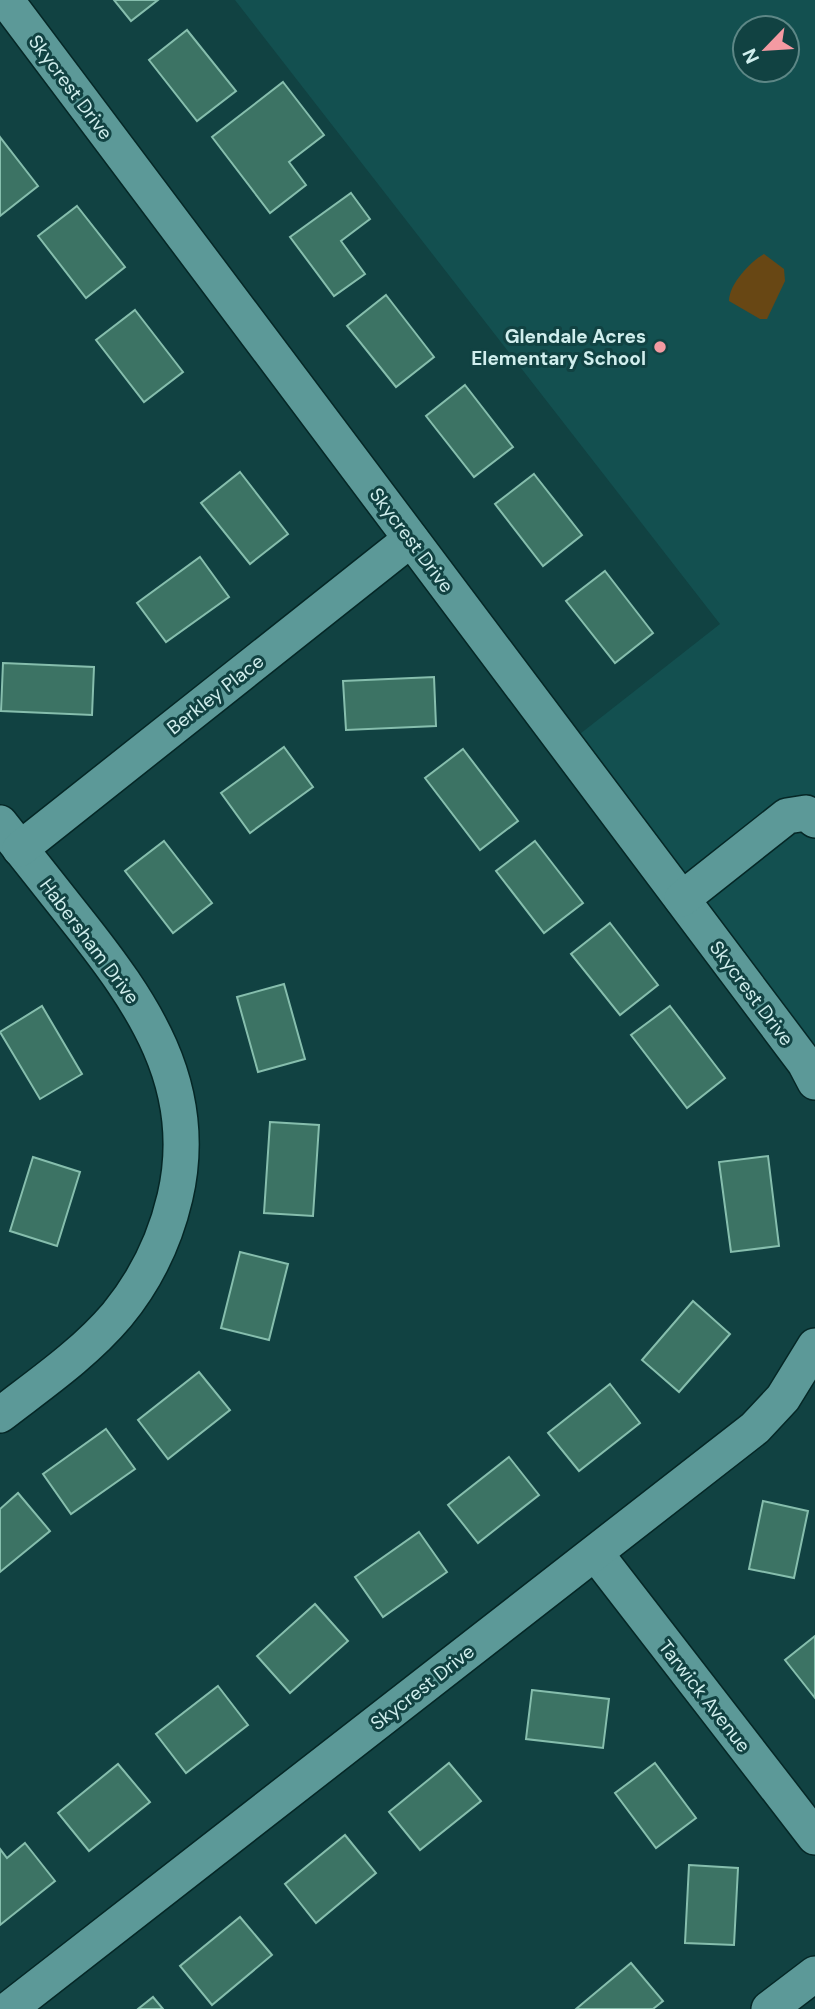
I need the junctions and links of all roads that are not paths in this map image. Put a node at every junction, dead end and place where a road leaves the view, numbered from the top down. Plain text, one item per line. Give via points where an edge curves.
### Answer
1 (6, 0) edge
2 (411, 539) junction
3 (815, 820) edge
4 (10, 836) edge
5 (681, 899) junction
6 (815, 1082) edge
7 (815, 1346) edge
8 (0, 1415) edge
9 (596, 1554) junction
10 (815, 1837) edge
11 (815, 1973) edge
12 (9, 2009) edge
13 (769, 2009) edge

1 - 2 street, Skycrest Drive
2 - 4 street, Berkley Place
2 - 5 street, Skycrest Drive
3 - 5 street via 806,813 787,816
4 - 8 street, Habersham Drive via 138,1003 166,1057 182,1137 170,1216 136,1289 83,1350
5 - 6 street, Skycrest Drive
7 - 9 street, Skycrest Drive via 783,1398 755,1428
9 - 10 street, Tarwick Avenue
9 - 12 street, Skycrest Drive
11 - 13 street

